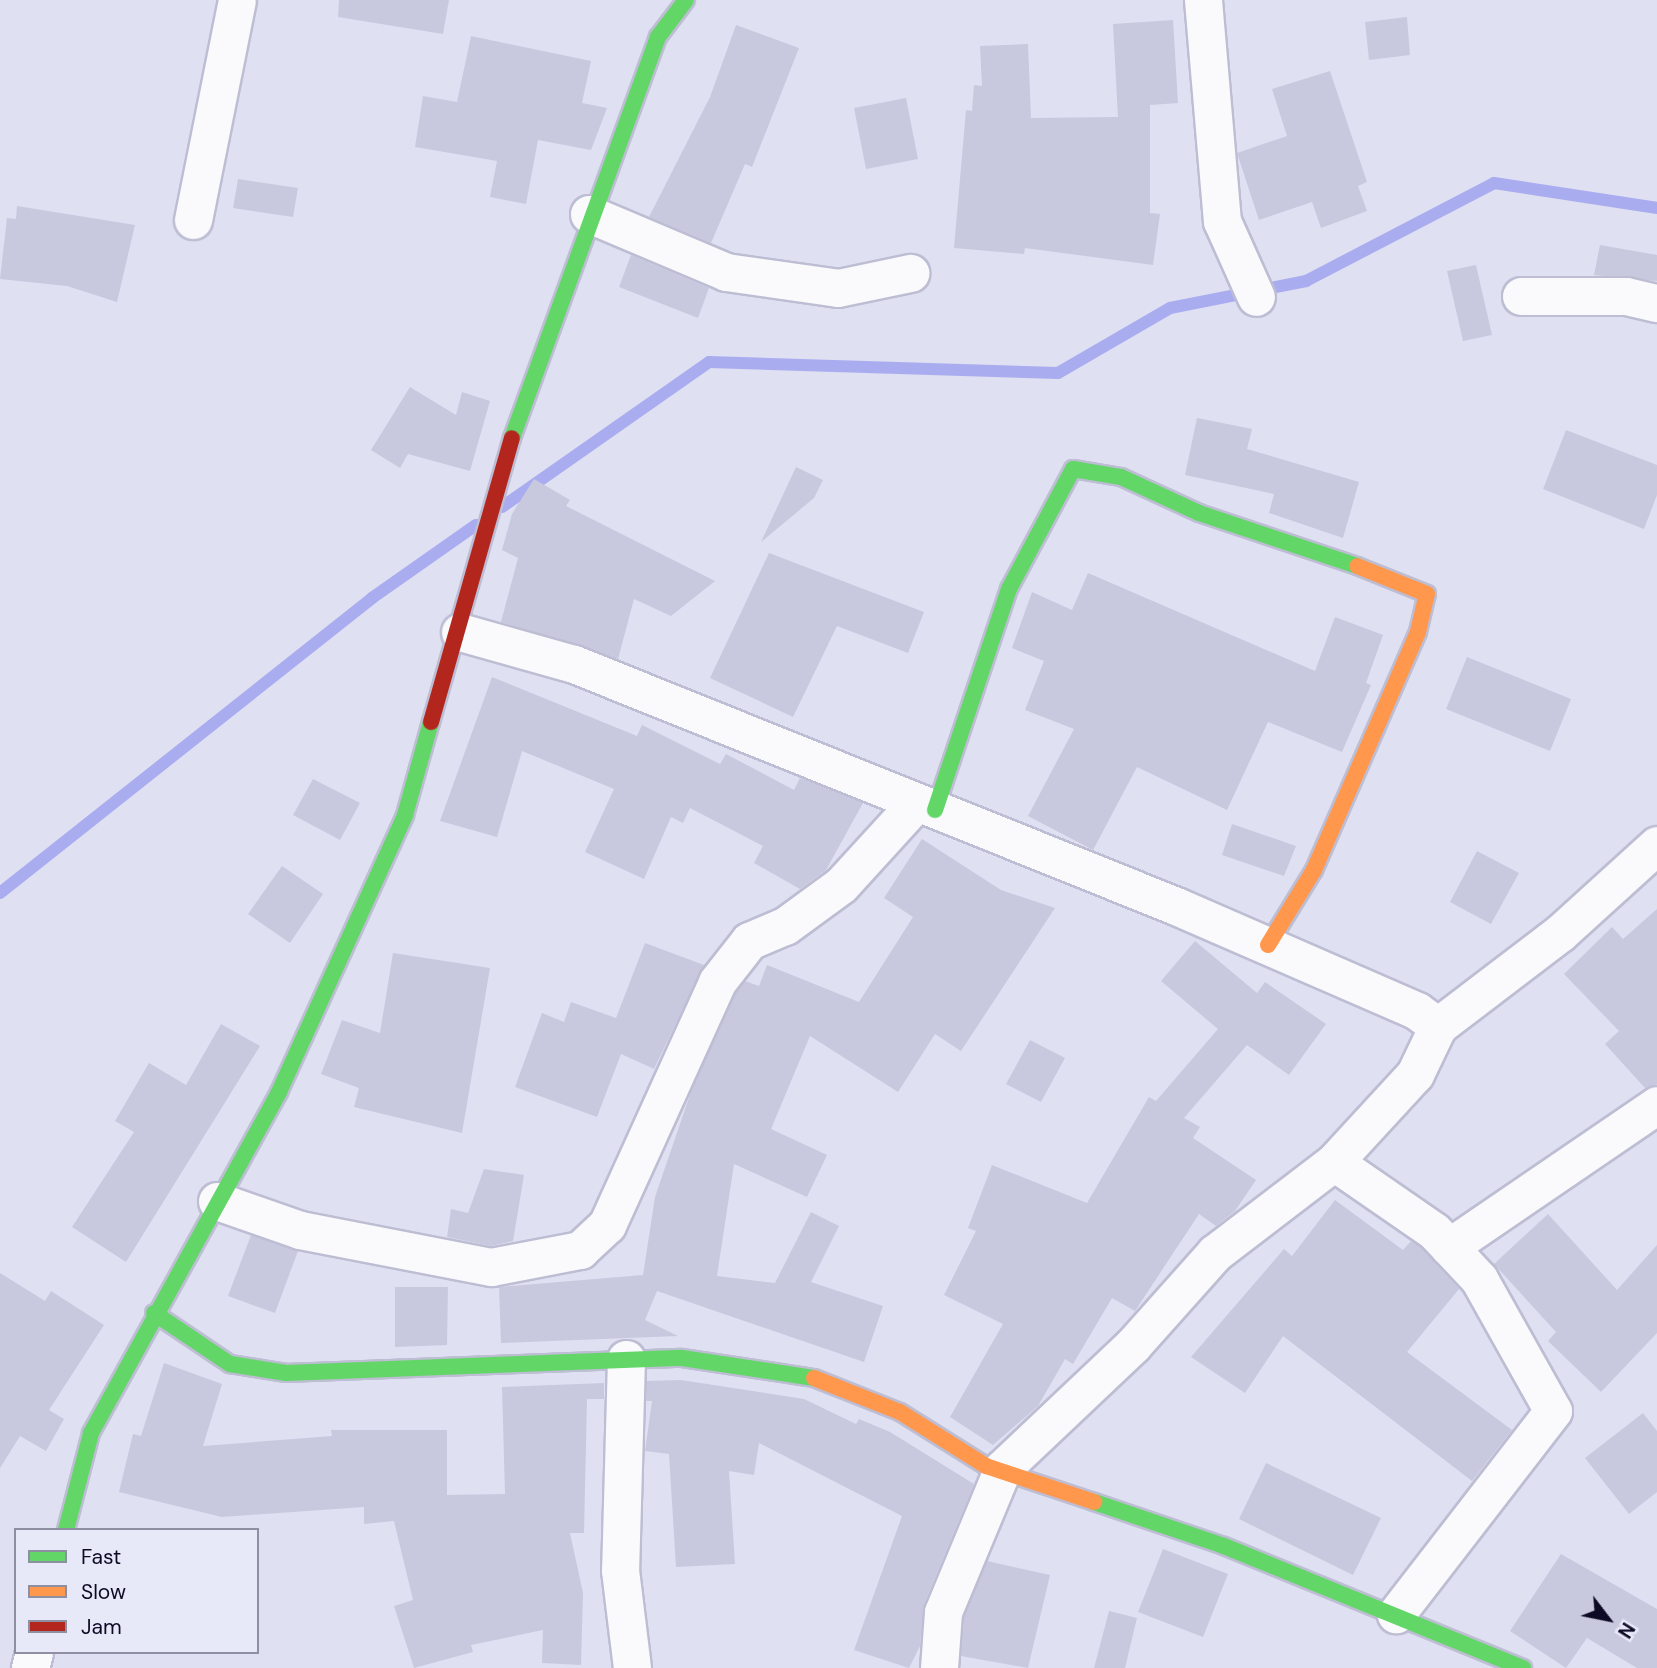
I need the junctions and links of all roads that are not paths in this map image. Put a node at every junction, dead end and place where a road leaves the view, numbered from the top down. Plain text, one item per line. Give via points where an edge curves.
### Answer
1 (237, 0) edge
2 (686, 0) edge
3 (1203, 0) edge
4 (589, 214) junction
5 (193, 220) dead end
6 (910, 273) dead end
7 (1521, 296) dead end
8 (1256, 297) dead end
9 (1657, 303) edge
10 (460, 632) junction
11 (925, 806) junction
12 (1657, 845) edge
13 (1268, 945) junction
14 (1438, 1026) junction
15 (1657, 1105) edge
16 (1334, 1162) junction
17 (216, 1201) junction
18 (1449, 1247) junction
19 (154, 1313) junction
20 (626, 1359) junction
21 (1003, 1468) junction
22 (67, 1528) edge
23 (1396, 1614) junction
24 (632, 1668) edge
25 (939, 1668) edge
26 (1523, 1668) edge

1 - 5 street
2 - 4 street via 658,37
3 - 8 street via 1223,221
4 - 6 street via 726,272 838,288
4 - 10 street via 504,461
7 - 9 street via 1626,296
10 - 11 street via 574,664
10 - 17 street via 405,815 279,1092
11 - 13 street
11 - 13 street via 1009,589 1073,469 1121,477 1199,513 1407,583 1427,594 1418,632 1314,870
11 - 17 street via 841,885 785,926 749,941 717,982 607,1225 580,1250 491,1268 300,1230
12 - 14 street via 1560,933
13 - 14 street via 1417,1011
14 - 16 street via 1415,1074
15 - 18 street
16 - 18 street
16 - 21 street via 1215,1253 1133,1345
17 - 19 street
18 - 23 street via 1479,1279 1553,1411
19 - 20 street via 230,1364 286,1373
19 - 22 street via 91,1433
20 - 21 street via 682,1358 814,1378 900,1412 986,1466
20 - 24 street via 620,1570
21 - 23 street
21 - 25 street via 943,1612
23 - 26 street

